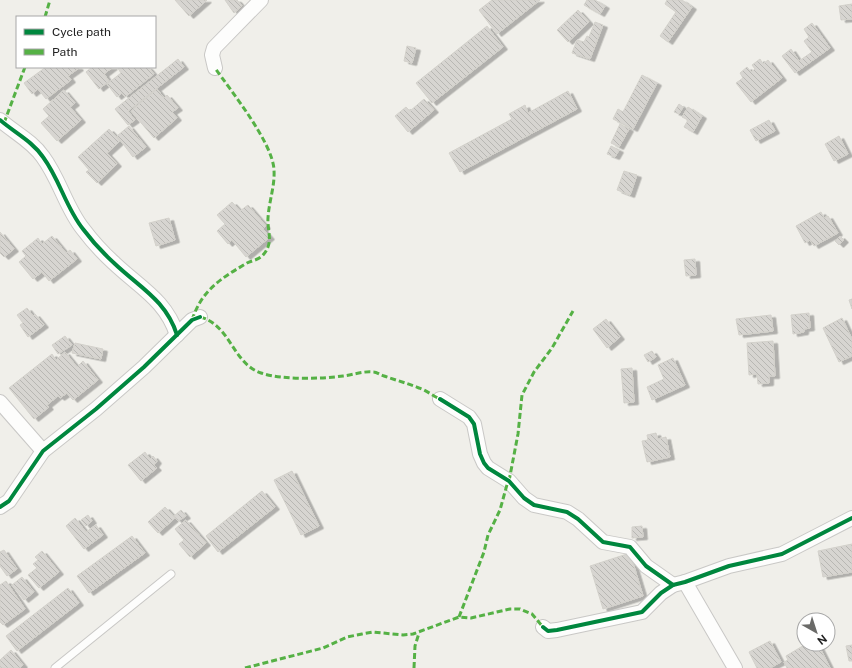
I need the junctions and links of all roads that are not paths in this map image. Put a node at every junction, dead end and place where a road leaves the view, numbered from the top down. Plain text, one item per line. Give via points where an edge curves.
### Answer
1 (262, 0) edge
2 (215, 68) dead end
3 (0, 120) edge
4 (200, 317) dead end
5 (177, 335) junction
6 (440, 399) dead end
7 (0, 402) edge
8 (43, 451) junction
9 (0, 507) edge
10 (852, 518) edge
11 (171, 574) dead end
12 (679, 584) junction
13 (543, 627) dead end
14 (55, 668) edge
15 (735, 668) edge

1 - 2 street via 214,48 212,55
3 - 5 street via 33,144 55,175 82,229 114,264 131,276 166,309
4 - 5 street via 192,320
5 - 8 street via 96,409
6 - 12 street via 468,417 474,424 480,454 488,468 509,481 524,498 534,505 566,512 578,518 603,542 630,546 646,566
7 - 8 street
8 - 9 street via 9,501
10 - 12 street via 782,554 729,566
11 - 14 lane
12 - 13 street via 661,593 642,612 557,630 548,631
12 - 15 street

